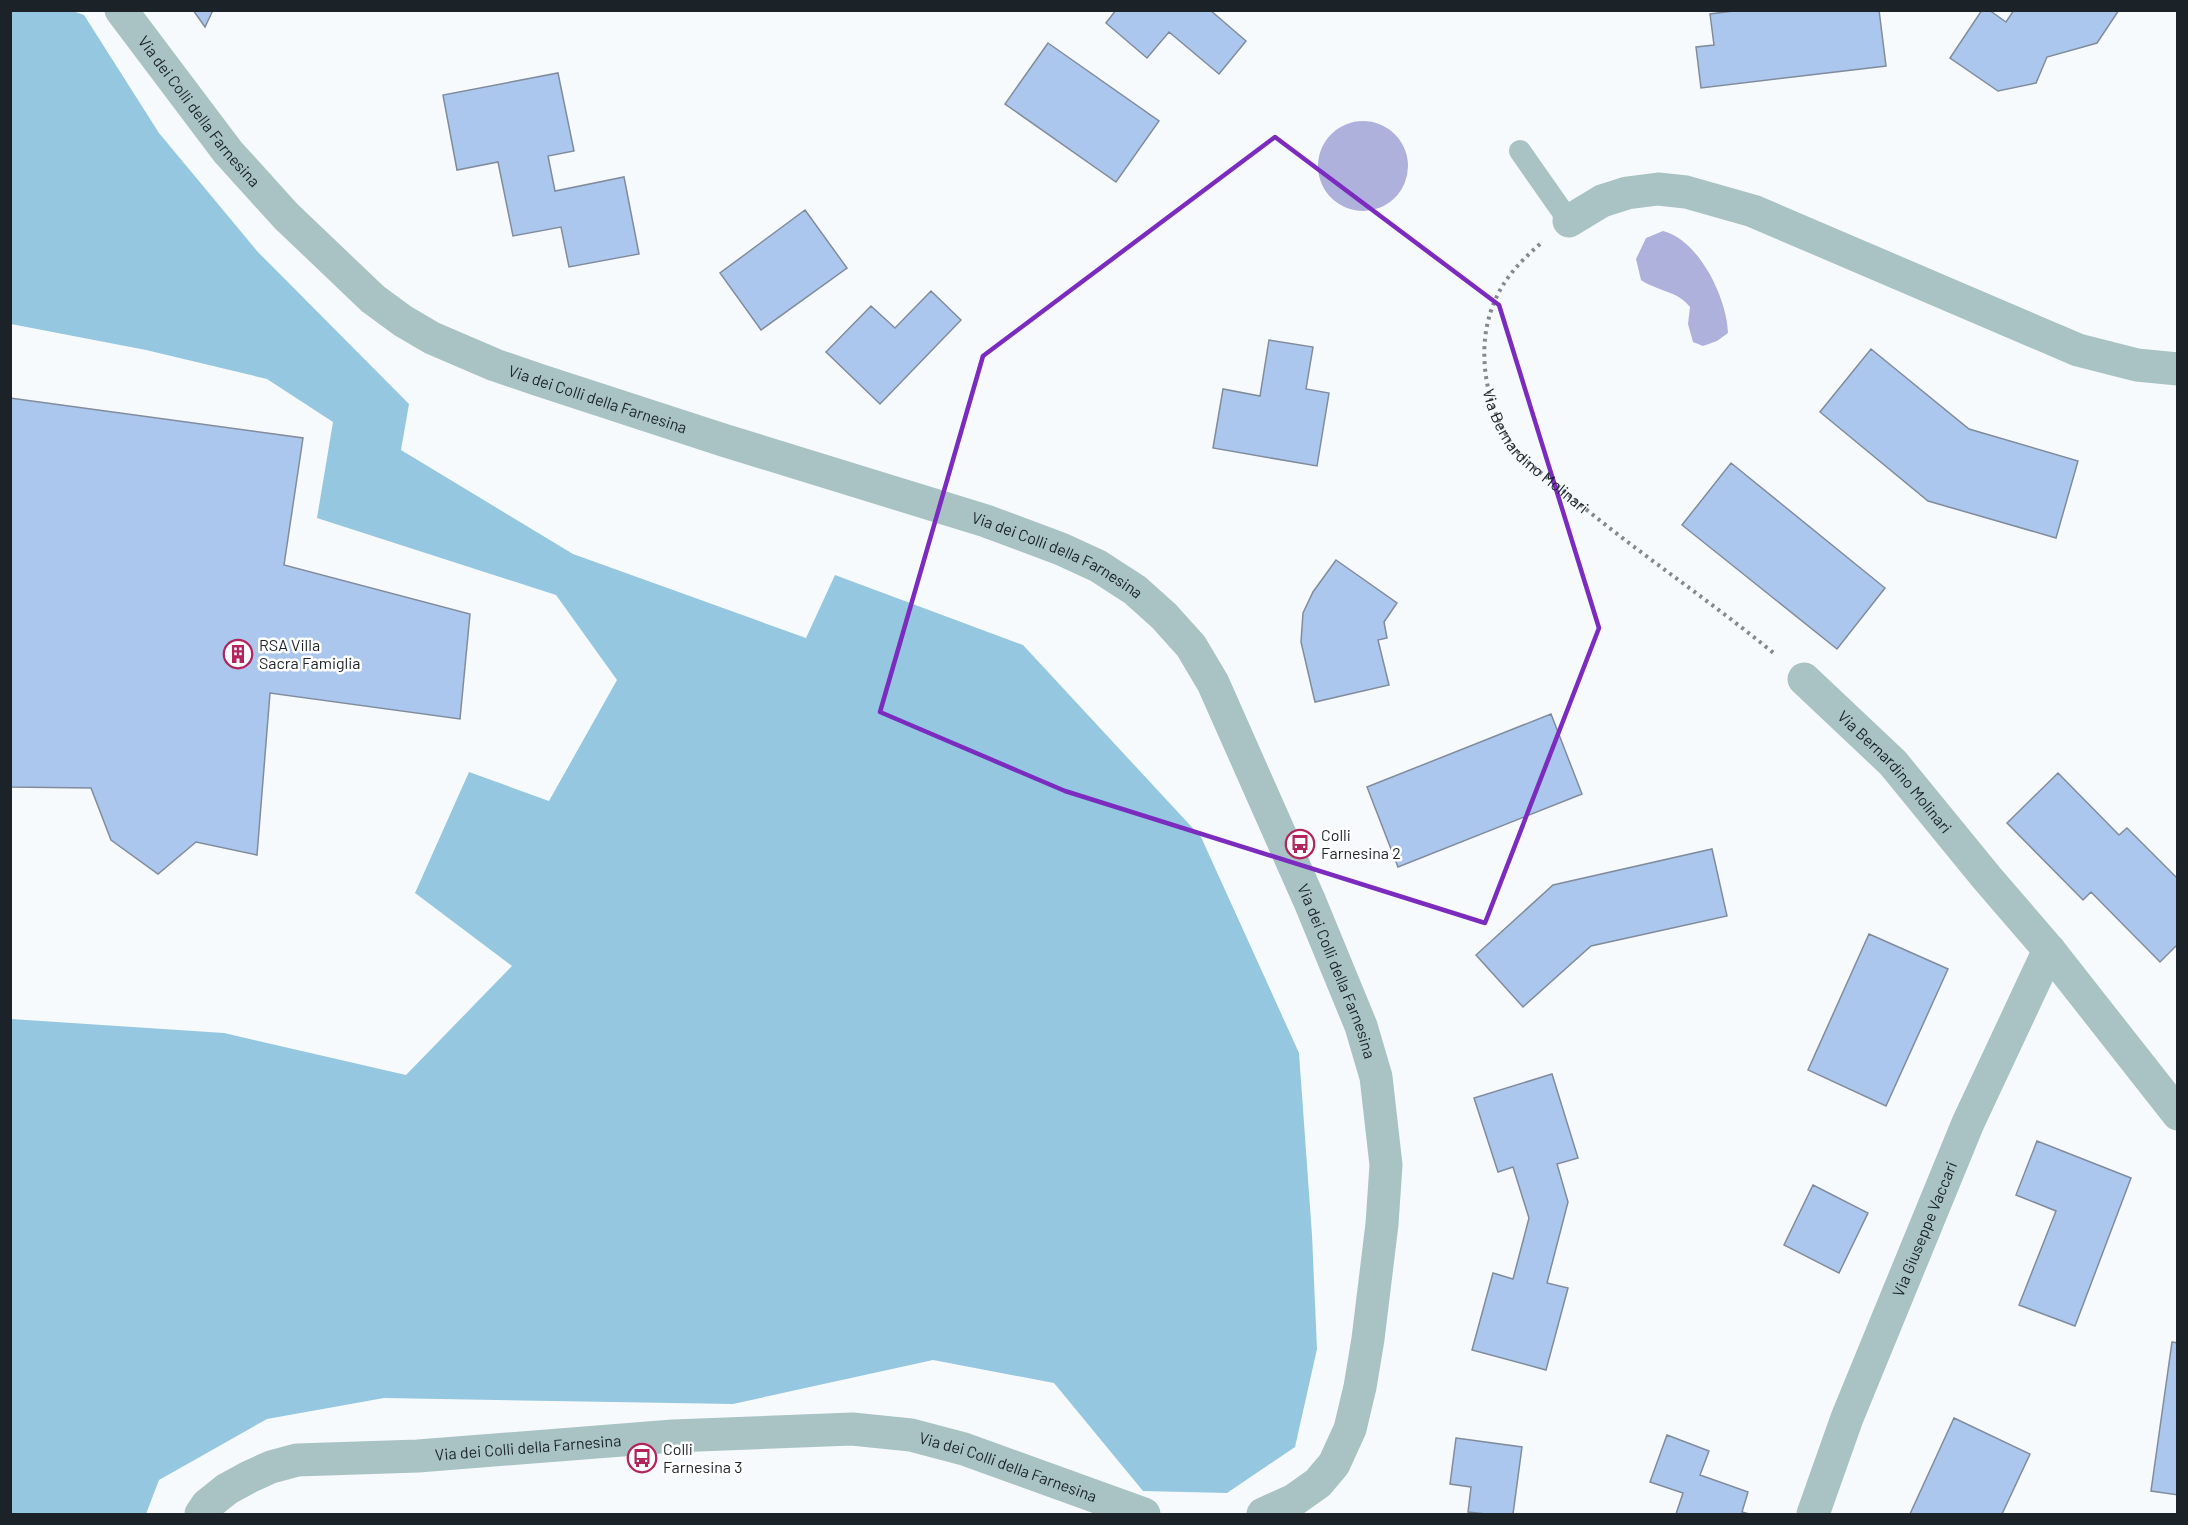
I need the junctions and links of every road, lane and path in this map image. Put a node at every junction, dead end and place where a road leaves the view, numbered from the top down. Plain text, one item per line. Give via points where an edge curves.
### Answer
1 (121, 10) edge
2 (1520, 151) dead end
3 (1569, 221) junction
4 (2178, 369) edge
5 (1804, 679) joint
6 (2049, 950) junction
7 (2178, 1114) edge
8 (201, 1515) edge
9 (1144, 1515) edge
10 (1263, 1515) edge
11 (1813, 1515) edge

1 - 10 street, Via dei Colli della Farnesina via 228,152 286,216 373,299 403,321 432,338 538,380 986,521 1061,549 1098,566 1134,590 1191,646 1213,683 1361,1026 1376,1077 1386,1165 1368,1339 1350,1429 1334,1464 1318,1483
2 - 3 lane
3 - 4 street via 1602,201 1628,193 1658,189 1686,192 1753,211 2078,350 2137,365
3 - 5 path, Via Bernardino Molinari via 1518,263 1497,295 1484,338 1487,385 1497,419 1514,448 1585,509
5 - 6 street, Via Bernardino Molinari via 1893,763
6 - 7 street, Via Bernardino Molinari
6 - 11 street, Via Giuseppe Vaccari via 1968,1123 1847,1418
8 - 9 street, Via dei Colli della Farnesina via 227,1489 271,1467 297,1460 852,1429 911,1435 963,1449

